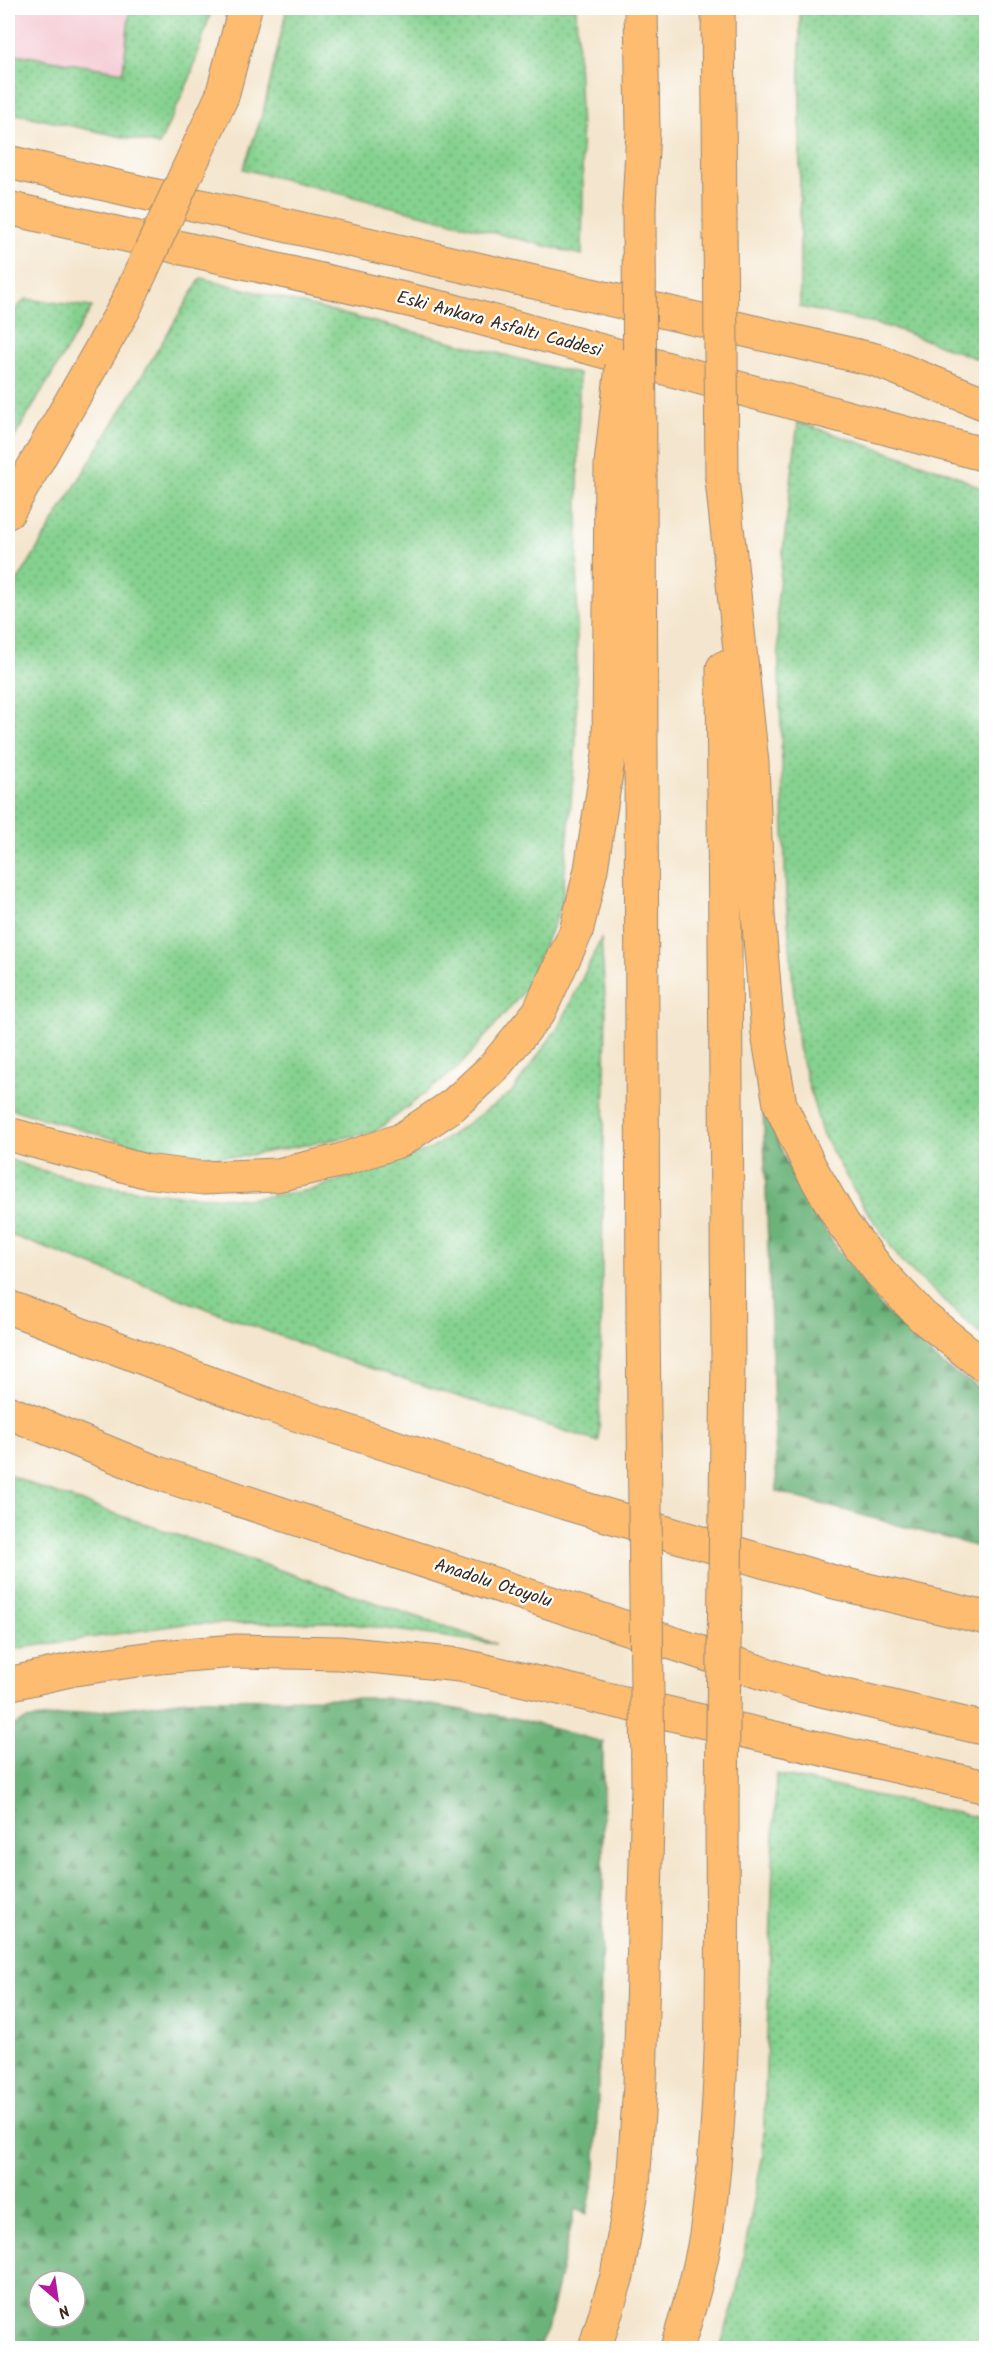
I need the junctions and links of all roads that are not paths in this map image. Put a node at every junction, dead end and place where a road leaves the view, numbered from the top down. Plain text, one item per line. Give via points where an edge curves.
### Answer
1 (244, 8) edge
2 (641, 8) edge
3 (718, 8) edge
4 (8, 162) edge
5 (8, 208) edge
6 (987, 404) edge
7 (987, 455) edge
8 (625, 469) junction
9 (722, 480) junction
10 (8, 512) edge
11 (8, 1134) edge
12 (8, 1307) edge
13 (987, 1367) edge
14 (8, 1412) edge
15 (987, 1618) edge
16 (8, 1684) edge
17 (987, 1729) edge
18 (987, 1787) edge
19 (595, 2349) edge
20 (676, 2349) edge

1 - 10 main road, bridge via 222,96 124,309
2 - 8 main road, bridge via 643,130
3 - 9 main road, bridge
4 - 6 main road via 876,360
5 - 7 main road, Eski Ankara Asfaltı Caddesi via 443,308
8 - 11 main road via 609,754 591,869 576,932 539,1012 494,1067 453,1105 401,1140 339,1161 277,1175 202,1178 145,1172
8 - 19 main road, bridge via 643,1320 648,1787 640,2085 633,2185 617,2276
9 - 13 main road via 752,763 768,1034 780,1104 839,1216 880,1272 923,1317
9 - 20 main road, bridge via 728,1359 723,2041 706,2235
12 - 15 main road via 268,1406 566,1503 834,1582
14 - 17 main road, Anadolu Otoyolu via 155,1472 795,1684
16 - 18 main road via 159,1657 236,1652 339,1653 460,1665

